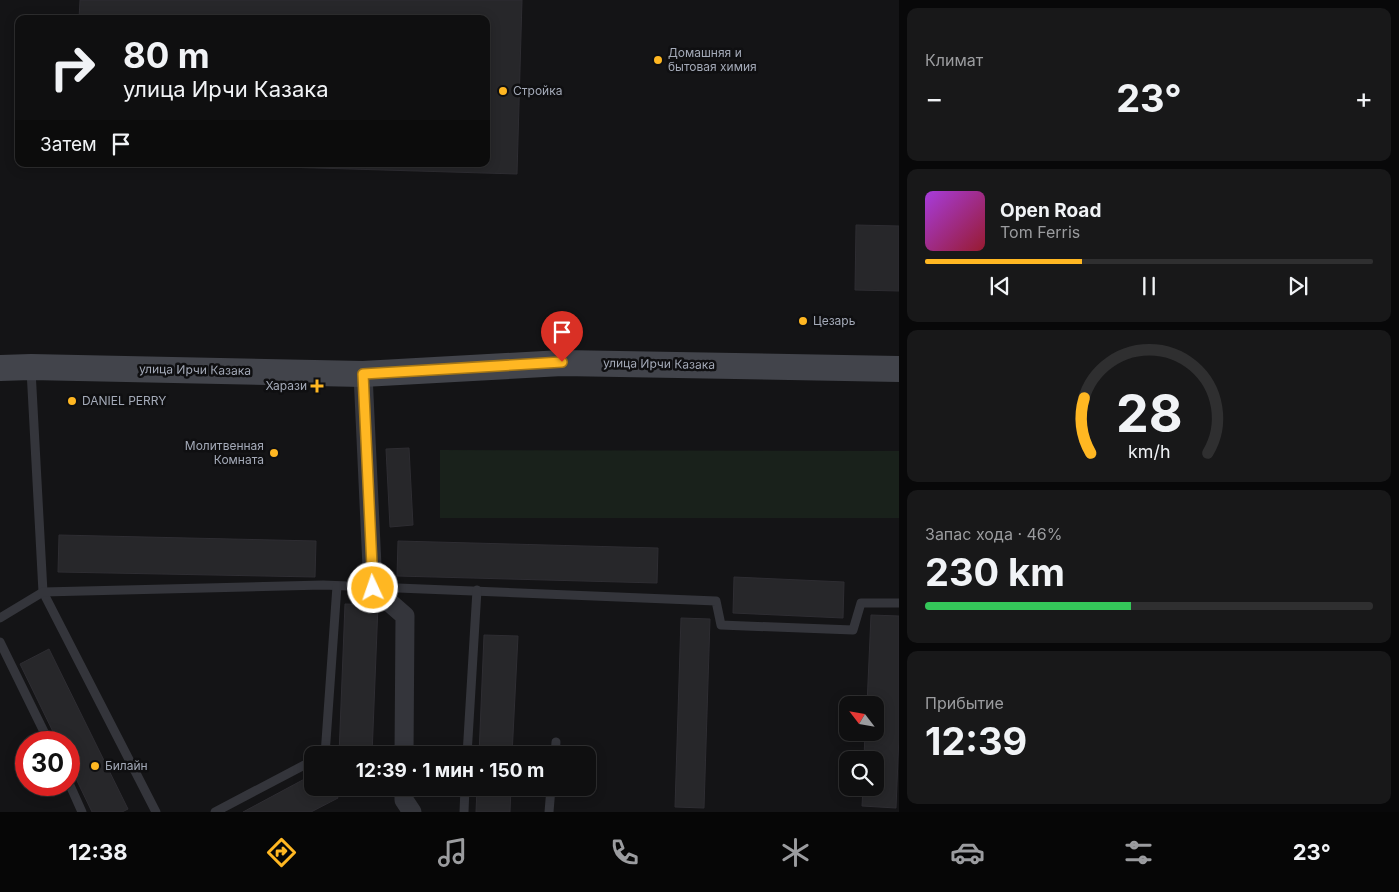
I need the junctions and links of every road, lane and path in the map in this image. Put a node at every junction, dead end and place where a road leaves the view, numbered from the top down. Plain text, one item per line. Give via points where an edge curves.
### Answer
1 (31, 367) junction
2 (0, 368) edge
3 (899, 369) edge
4 (363, 374) junction
5 (337, 586) junction
6 (373, 588) junction
7 (477, 590) junction
8 (43, 592) junction
9 (899, 602) edge
10 (0, 618) edge
11 (0, 642) edge
12 (44, 731) edge
13 (556, 742) dead end
14 (325, 746) edge
15 (404, 746) edge
16 (468, 746) edge
17 (556, 746) edge
18 (304, 765) edge
19 (75, 796) edge
20 (404, 796) edge
21 (465, 796) edge
22 (550, 796) edge
23 (82, 812) edge
24 (156, 812) edge
25 (215, 812) edge
26 (412, 812) edge
27 (464, 812) edge
28 (549, 812) edge

1 - 2 main road, улица Ирчи Казака
1 - 4 main road, улица Ирчи Казака
1 - 8 lane
3 - 4 main road, улица Ирчи Казака via 562,362
4 - 6 street
5 - 6 lane
5 - 8 lane
5 - 14 lane
6 - 7 lane
6 - 15 street via 405,616
7 - 9 lane via 716,601 721,625 853,630 861,603
7 - 16 lane
8 - 10 lane
8 - 24 lane
11 - 12 lane
13 - 17 lane
18 - 25 lane
19 - 23 lane
20 - 26 street
21 - 27 lane
22 - 28 lane

